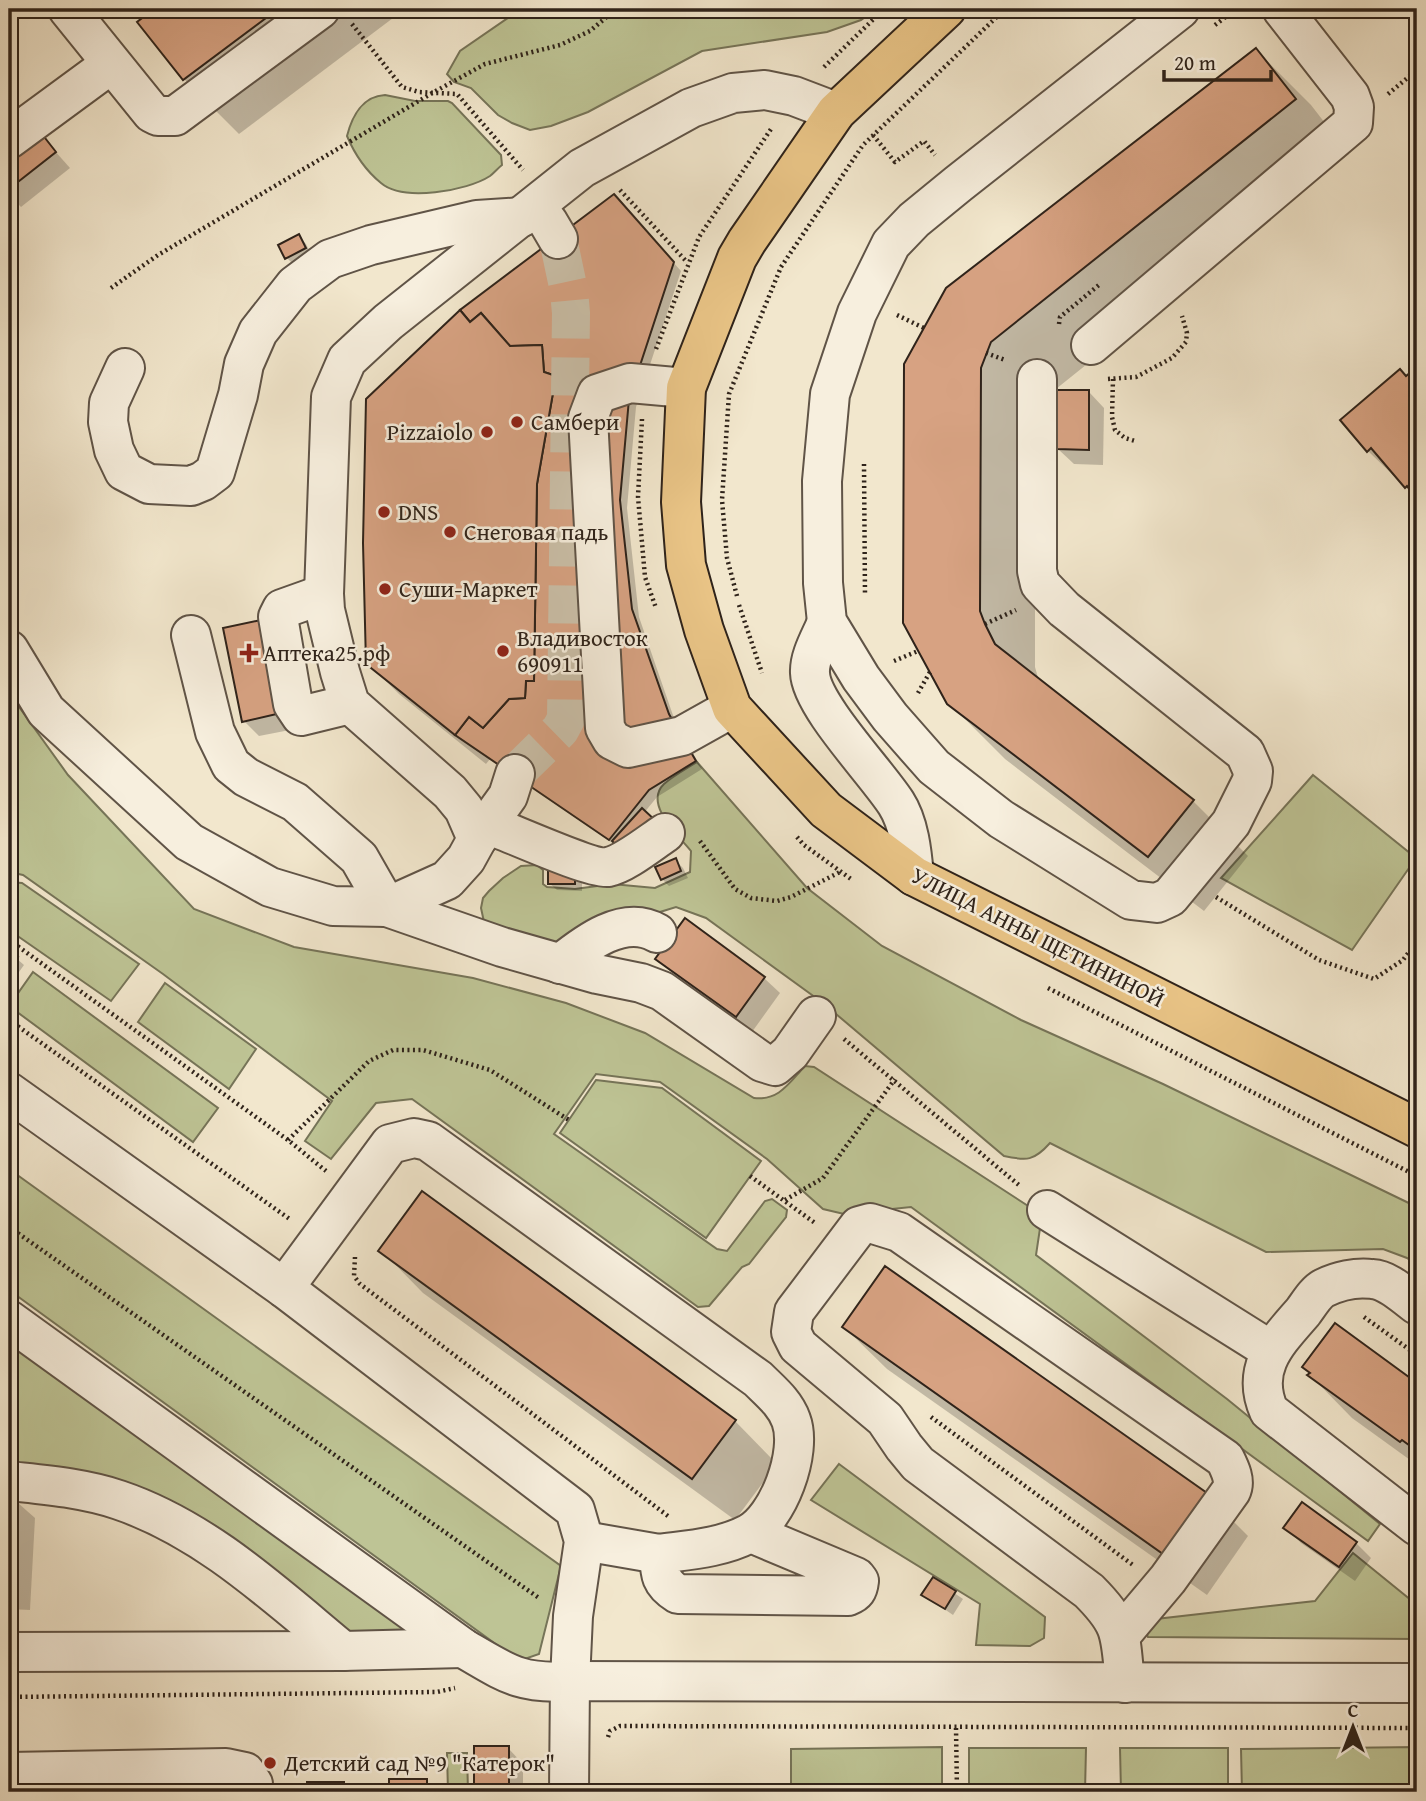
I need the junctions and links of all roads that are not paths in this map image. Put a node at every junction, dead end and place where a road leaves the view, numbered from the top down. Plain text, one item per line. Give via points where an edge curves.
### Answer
1 (68, 9) edge
2 (946, 9) edge
3 (1180, 9) edge
4 (1282, 9) edge
5 (332, 12) edge
6 (111, 64) junction
7 (836, 112) junction
8 (9, 139) edge
9 (534, 206) junction
10 (558, 239) tunnel mouth
11 (1074, 337) road end
12 (125, 368) dead end
13 (1026, 370) road end
14 (686, 388) junction
15 (324, 594) junction
16 (827, 622) junction
17 (191, 635) dead end
18 (9, 650) edge
19 (351, 704) junction
20 (732, 708) junction
21 (515, 774) tunnel mouth
22 (483, 832) junction
23 (664, 833) road end
24 (914, 876) junction
25 (387, 907) junction
26 (657, 933) dead end
27 (560, 964) junction
28 (816, 1016) dead end
29 (9, 1092) edge
30 (1417, 1128) edge
31 (1047, 1210) road end
32 (284, 1288) junction
33 (1417, 1306) edge
34 (9, 1320) edge
35 (1270, 1350) junction
36 (9, 1481) edge
37 (1417, 1526) edge
38 (751, 1533) junction
39 (583, 1541) junction
40 (659, 1554) junction
41 (1120, 1636) junction
42 (463, 1648) junction
43 (343, 1651) junction
44 (9, 1652) edge
45 (570, 1681) junction
46 (1125, 1682) junction
47 (1417, 1683) edge
48 (9, 1772) edge
49 (253, 1792) edge
50 (569, 1792) edge

1 - 6 lane
2 - 7 main road, УЛИЦА АННЫ ЩЕТИНИНОЙ
3 - 16 lane via 958,184 891,244 857,313 830,394 822,481
4 - 11 lane via 1350,96 1353,123
5 - 6 lane via 175,116 152,113
6 - 8 lane
7 - 9 lane via 765,90 733,93 691,108 582,168
7 - 14 main road, УЛИЦА АННЫ ЩЕТИНИНОЙ via 742,249
9 - 10 lane
9 - 12 lane via 371,245 330,260 295,285 258,332 244,364 215,472 191,485 149,484 124,471 108,422 109,403
9 - 15 lane via 347,360 331,397
13 - 16 lane via 1040,584 1064,609 1245,753 1252,781 1231,823 1170,897 1157,903 1131,900 1001,819 934,766 861,678
14 - 20 main road, УЛИЦА АННЫ ЩЕТИНИНОЙ via 681,502 686,565
14 - 20 lane via 630,383 597,394 590,406 605,727 612,740 628,748 682,736
15 - 19 lane
15 - 19 lane via 282,609 278,617 293,704 301,716
16 - 24 lane via 810,668 811,683 898,805
17 - 25 lane via 215,732 231,765 295,802 359,858
18 - 25 lane via 46,711 189,842 270,887 333,906
19 - 22 lane via 450,792
20 - 24 main road, УЛИЦА АННЫ ЩЕТИНИНОЙ via 826,810
21 - 22 lane via 508,796
22 - 23 lane via 605,868
22 - 25 lane via 447,880
24 - 30 main road, УЛИЦА АННЫ ЩЕТИНИНОЙ
25 - 27 lane
26 - 27 lane via 638,925 616,930 585,943
27 - 28 lane via 662,991 762,1062 775,1066
29 - 32 lane
31 - 35 lane
32 - 38 lane via 390,1144 428,1140 747,1371 781,1401 794,1434 791,1469 782,1496
32 - 39 lane via 575,1510
33 - 35 lane via 1385,1281 1345,1281 1322,1289
34 - 42 lane
35 - 37 lane via 1262,1386 1269,1411
36 - 43 lane via 118,1500 171,1522 248,1572
38 - 40 lane
38 - 40 lane via 856,1577 859,1588 848,1596 678,1594 660,1577
39 - 40 lane
39 - 45 lane
41 - 41 lane via 1108,1611 1088,1591 918,1464 885,1419 798,1346 791,1332 794,1312 859,1226 870,1223 899,1232 1225,1460 1233,1486 1162,1587
41 - 46 lane
42 - 43 lane
42 - 45 lane via 512,1677
43 - 44 lane
45 - 46 lane
45 - 50 lane
46 - 47 lane
48 - 49 lane via 226,1768 245,1772

